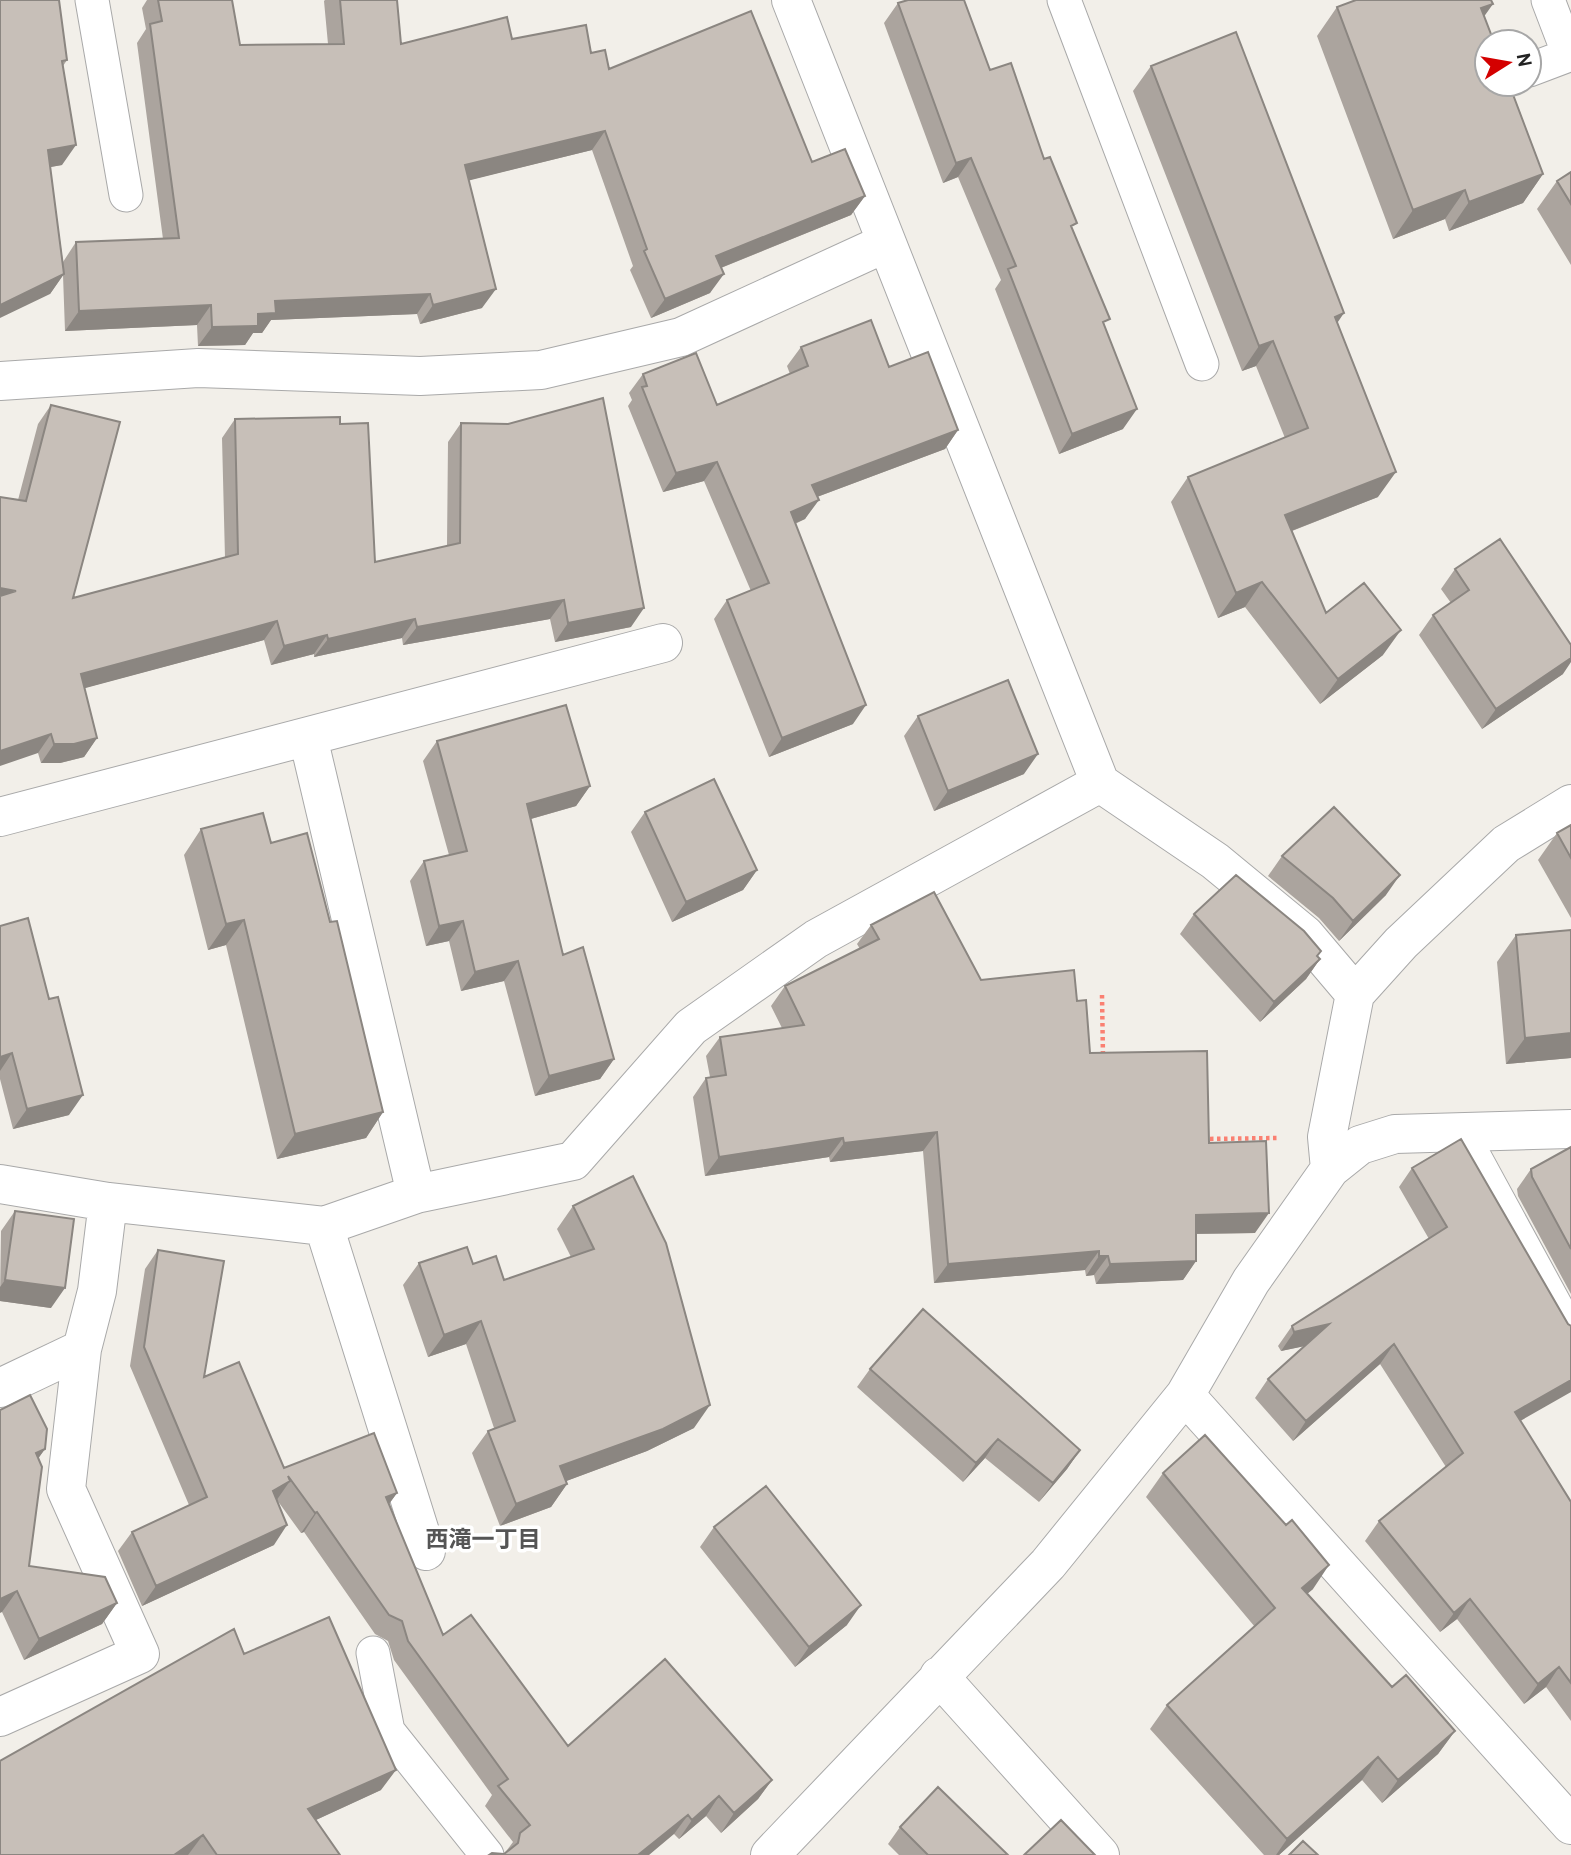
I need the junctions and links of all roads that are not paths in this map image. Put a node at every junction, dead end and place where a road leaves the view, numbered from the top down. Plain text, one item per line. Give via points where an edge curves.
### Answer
1 (92, 0) edge
2 (791, 0) edge
3 (1064, 0) edge
4 (1548, 0) edge
5 (1543, 65) edge
6 (126, 195) dead end
7 (886, 243) junction
8 (1202, 364) dead end
9 (0, 380) edge
10 (663, 643) dead end
11 (308, 737) junction
12 (1100, 783) junction
13 (1571, 804) edge
14 (0, 817) edge
15 (1355, 995) junction
16 (1571, 1129) edge
17 (1461, 1132) junction
18 (1329, 1153) junction
19 (0, 1184) edge
20 (416, 1194) junction
21 (108, 1202) junction
22 (324, 1226) junction
23 (1571, 1334) edge
24 (82, 1349) junction
25 (0, 1388) edge
26 (1185, 1395) junction
27 (426, 1551) dead end
28 (373, 1653) dead end
29 (939, 1676) junction
30 (0, 1717) edge
31 (1571, 1825) edge
32 (788, 1849) edge
33 (487, 1855) edge
34 (1100, 1855) edge

1 - 6 lane
2 - 7 street
3 - 8 lane
4 - 5 lane via 1569,55
7 - 9 street via 681,337 541,370 420,376 198,368
7 - 12 street
10 - 11 street
11 - 14 street
11 - 20 street
12 - 15 street via 1215,861 1305,935
12 - 20 street via 816,939 691,1027 573,1161
13 - 15 street via 1506,844 1401,943
15 - 18 street
16 - 17 street
17 - 18 street via 1395,1134
17 - 23 lane
18 - 26 street
19 - 21 street
20 - 22 street
21 - 22 street
21 - 24 street via 97,1291
22 - 27 street
24 - 25 street
24 - 30 street via 66,1489 140,1654
26 - 29 street via 1048,1564
26 - 31 street
28 - 33 lane via 387,1731
29 - 32 street
29 - 34 street

